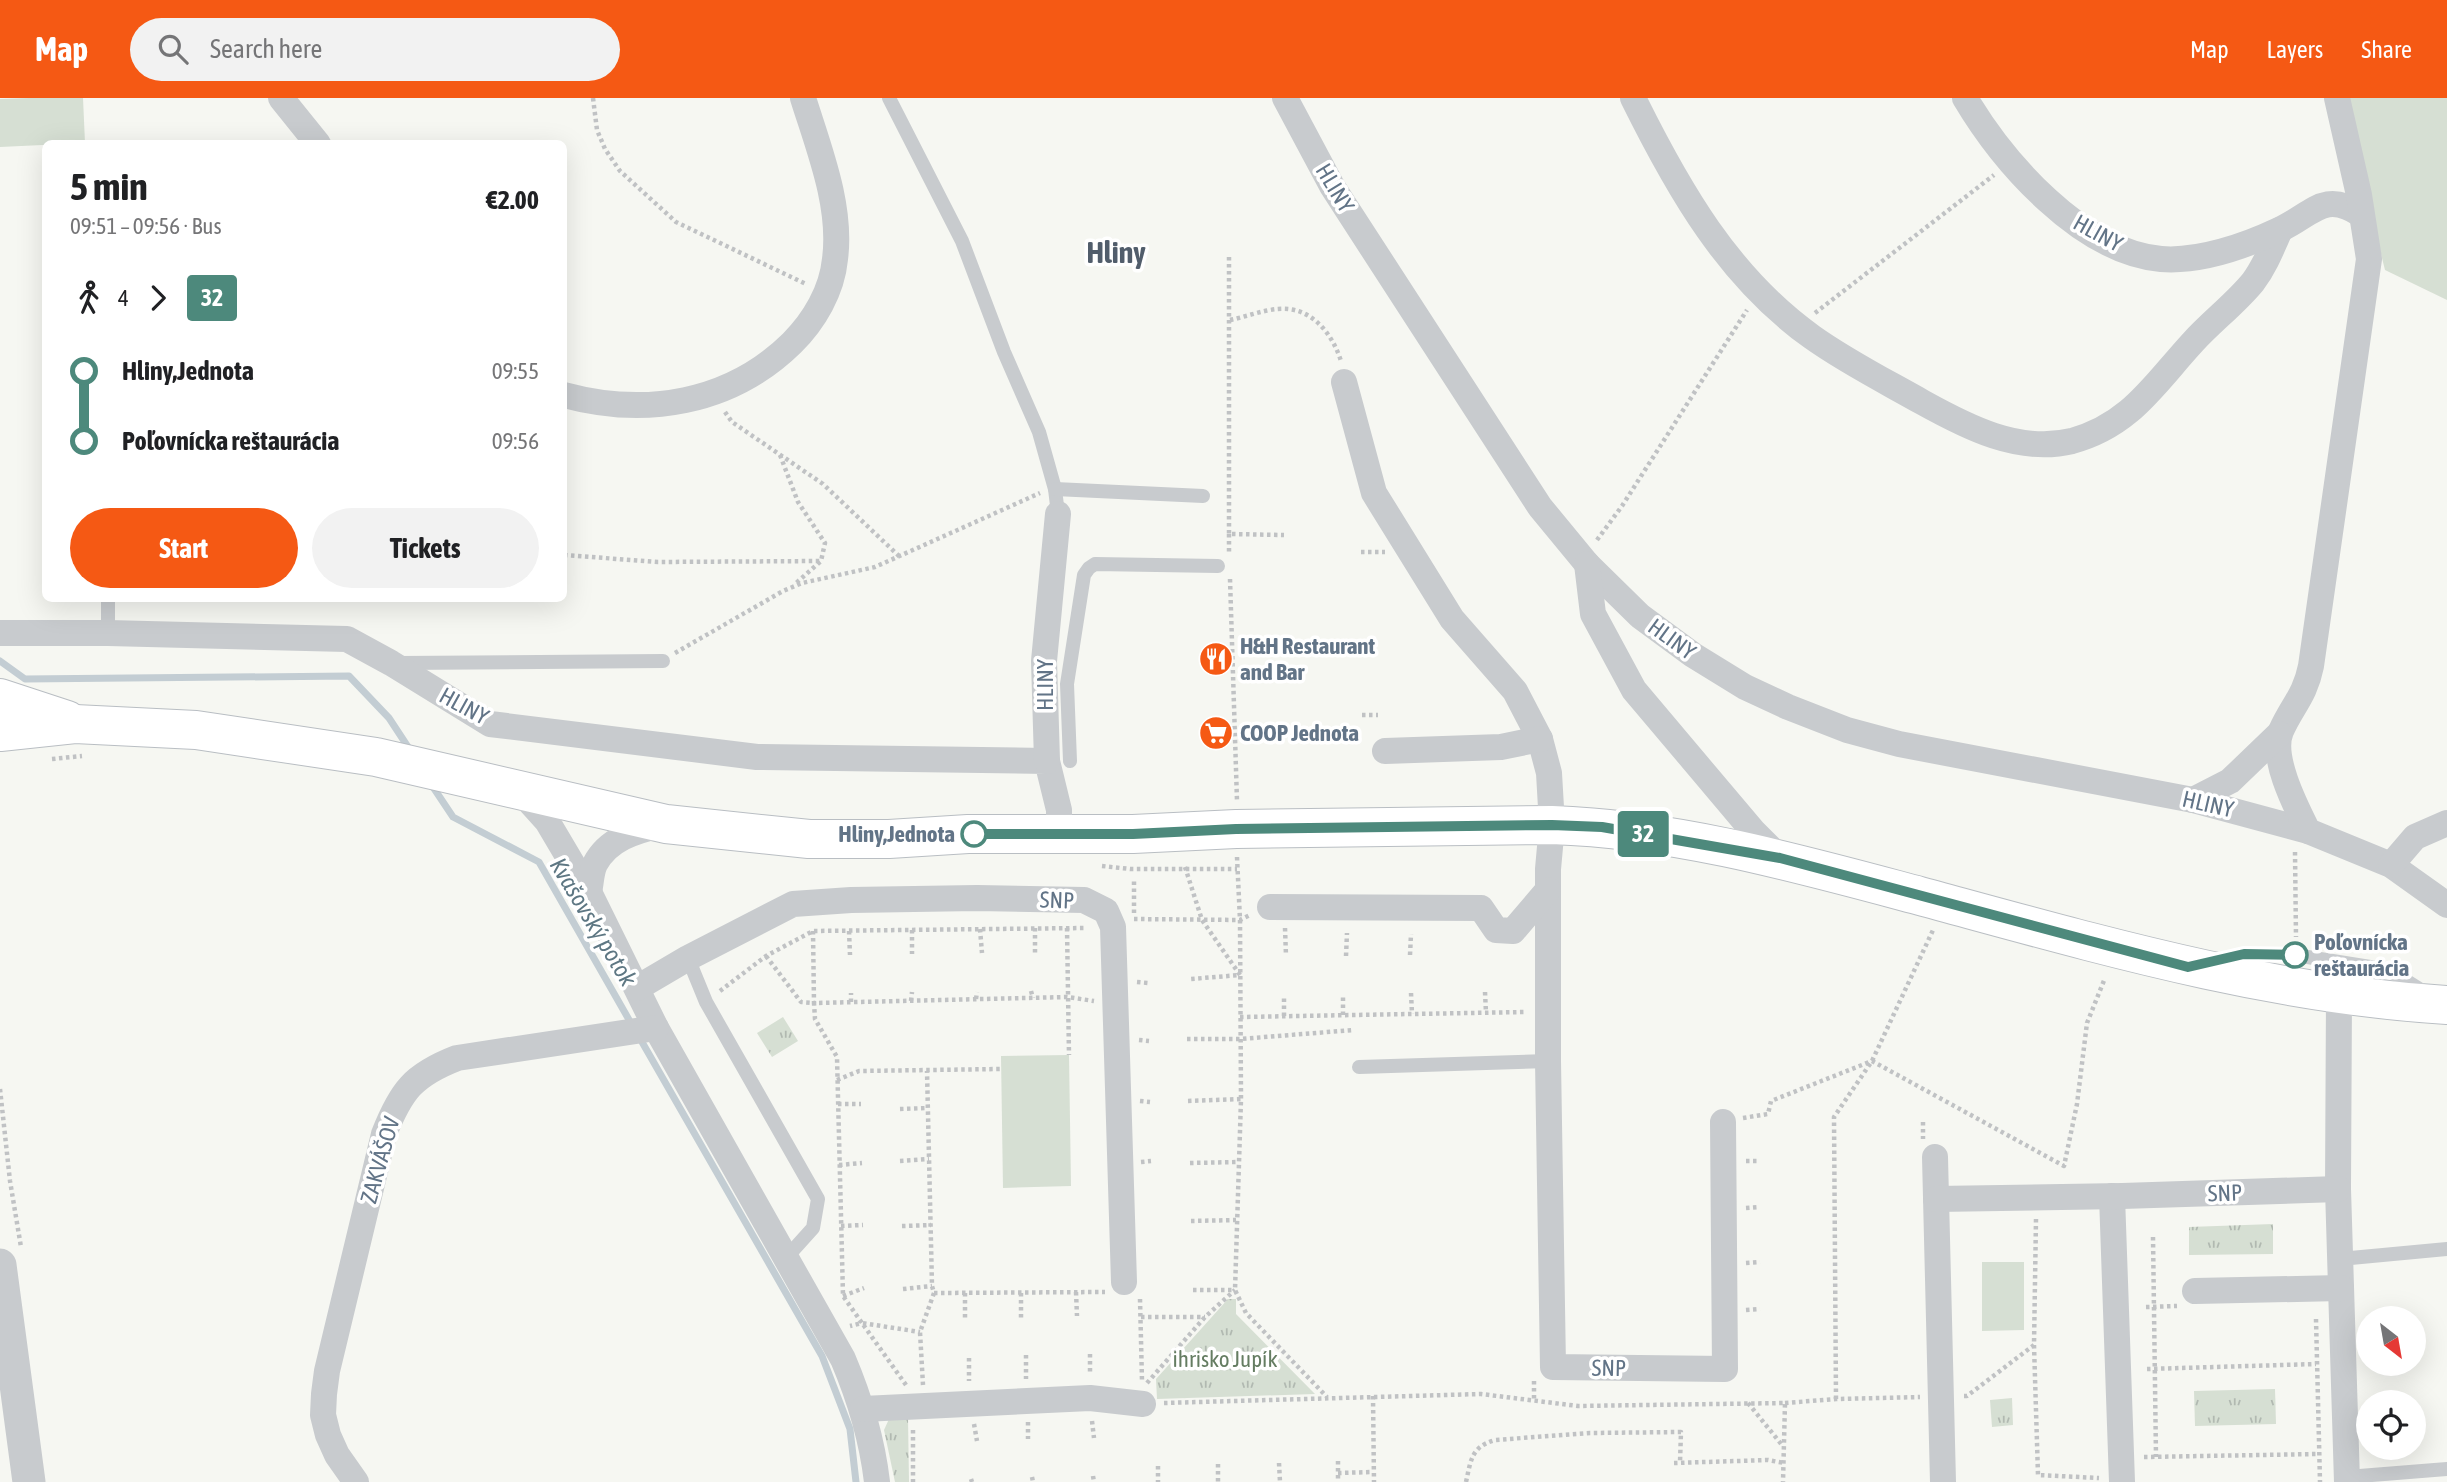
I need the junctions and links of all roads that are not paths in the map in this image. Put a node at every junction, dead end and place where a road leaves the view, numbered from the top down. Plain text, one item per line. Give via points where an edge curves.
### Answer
1 (282, 98) edge
2 (803, 98) edge
3 (889, 98) edge
4 (1285, 98) edge
5 (1633, 98) edge
6 (1965, 98) edge
7 (2337, 98) edge
8 (315, 140) edge
9 (2360, 214) junction
10 (2280, 230) junction
11 (1344, 382) road end
12 (567, 396) edge
13 (1203, 496) dead end
14 (1056, 501) junction
15 (1587, 565) junction
16 (1224, 566) road end
17 (108, 602) edge
18 (0, 633) edge
19 (108, 633) junction
20 (663, 661) road end
21 (391, 663) junction
22 (0, 698) edge
23 (0, 732) edge
24 (2279, 734) junction
25 (1540, 739) junction
26 (79, 740) junction
27 (1385, 751) dead end
28 (1058, 761) junction
29 (520, 790) junction
30 (2193, 800) junction
31 (2447, 823) edge
32 (666, 824) junction
33 (1552, 825) junction
34 (2302, 828) junction
35 (1059, 835) junction
36 (1780, 858) junction
37 (2391, 865) junction
38 (1548, 890) junction
39 (589, 892) junction
40 (2447, 905) edge
41 (1270, 907) road end
42 (688, 958) junction
43 (2188, 967) junction
44 (637, 988) junction
45 (2339, 995) junction
46 (2445, 1004) edge
47 (642, 1030) junction
48 (1548, 1060) junction
49 (1359, 1067) dead end
50 (1723, 1122) road end
51 (1935, 1157) dead end
52 (2338, 1189) junction
53 (2112, 1196) junction
54 (1936, 1199) junction
55 (2447, 1249) edge
56 (786, 1258) junction
57 (2340, 1259) junction
58 (0, 1265) edge
59 (1125, 1289) road end
60 (2341, 1289) junction
61 (2195, 1291) dead end
62 (1143, 1404) road end
63 (863, 1409) junction
64 (2122, 1469) edge
65 (2447, 1469) edge
66 (2347, 1479) edge
67 (29, 1482) edge
68 (356, 1482) edge
69 (877, 1482) edge
70 (1943, 1482) edge

1 - 8 street
2 - 12 street via 835,213 836,258 826,293 806,329 752,376 713,393 641,406 596,404
3 - 14 lane, HLINY via 962,241 1039,432
4 - 15 street, HLINY via 1332,186 1456,378 1540,506
5 - 10 street via 1689,204 1760,292 1835,353 1965,425 2004,440 2067,442 2105,428 2137,406 2254,280
6 - 10 street, HLINY via 2011,163 2058,209 2098,239 2161,259 2208,254
7 - 9 street
9 - 10 street, HLINY via 2331,203
9 - 24 street via 2369,259 2311,666 2301,698
11 - 25 street via 1374,493 1452,619 1515,691
13 - 14 lane
14 - 28 street, HLINY via 1044,661
15 - 30 street, HLINY via 1693,656 1800,712 1899,744
15 - 36 street via 1593,614 1634,690
16 - 28 lane via 1095,564 1089,568 1068,666
17 - 19 lane
18 - 19 street, HLINY
19 - 21 street, HLINY via 346,639
20 - 21 lane, HLINY
21 - 28 street, HLINY via 490,724 757,757
22 - 26 main road
23 - 26 main road
24 - 30 street via 2230,781
24 - 34 street via 2281,766
25 - 27 street via 1501,747
25 - 33 street via 1549,773
26 - 29 main road via 196,730 376,757
28 - 35 street, HLINY
29 - 32 main road
29 - 39 street via 547,821
30 - 34 street, HLINY
31 - 37 street via 2415,837
32 - 35 main road via 809,839
32 - 39 street via 631,832 611,845 594,865
33 - 35 main road via 1236,819 1133,834
33 - 36 main road via 1602,827
33 - 38 street, SNP
34 - 37 street, HLINY
36 - 43 main road
37 - 40 street, HLINY
38 - 41 street via 1513,931 1496,930 1481,908
38 - 48 street, SNP
39 - 44 street
42 - 44 street, SNP
42 - 56 lane via 706,1002 818,1199 813,1228
42 - 59 street, SNP via 793,904 1084,900 1127,926
43 - 45 main road
43 - 46 lane via 2244,954 2295,955 2389,970
44 - 47 street
45 - 46 main road
45 - 52 street
47 - 56 street
47 - 68 street, ZAKVÁŠOV via 457,1058 429,1070 404,1091 384,1134 324,1394 328,1435
48 - 49 lane
48 - 50 street, SNP via 1553,1367 1725,1369
51 - 54 street
52 - 53 street, SNP
52 - 57 street
53 - 54 street, SNP
53 - 64 street
54 - 70 street
55 - 57 lane
56 - 63 street via 843,1359
57 - 60 street
58 - 67 street
60 - 61 street
60 - 66 street
62 - 63 street via 1090,1398
63 - 69 street
65 - 66 lane

